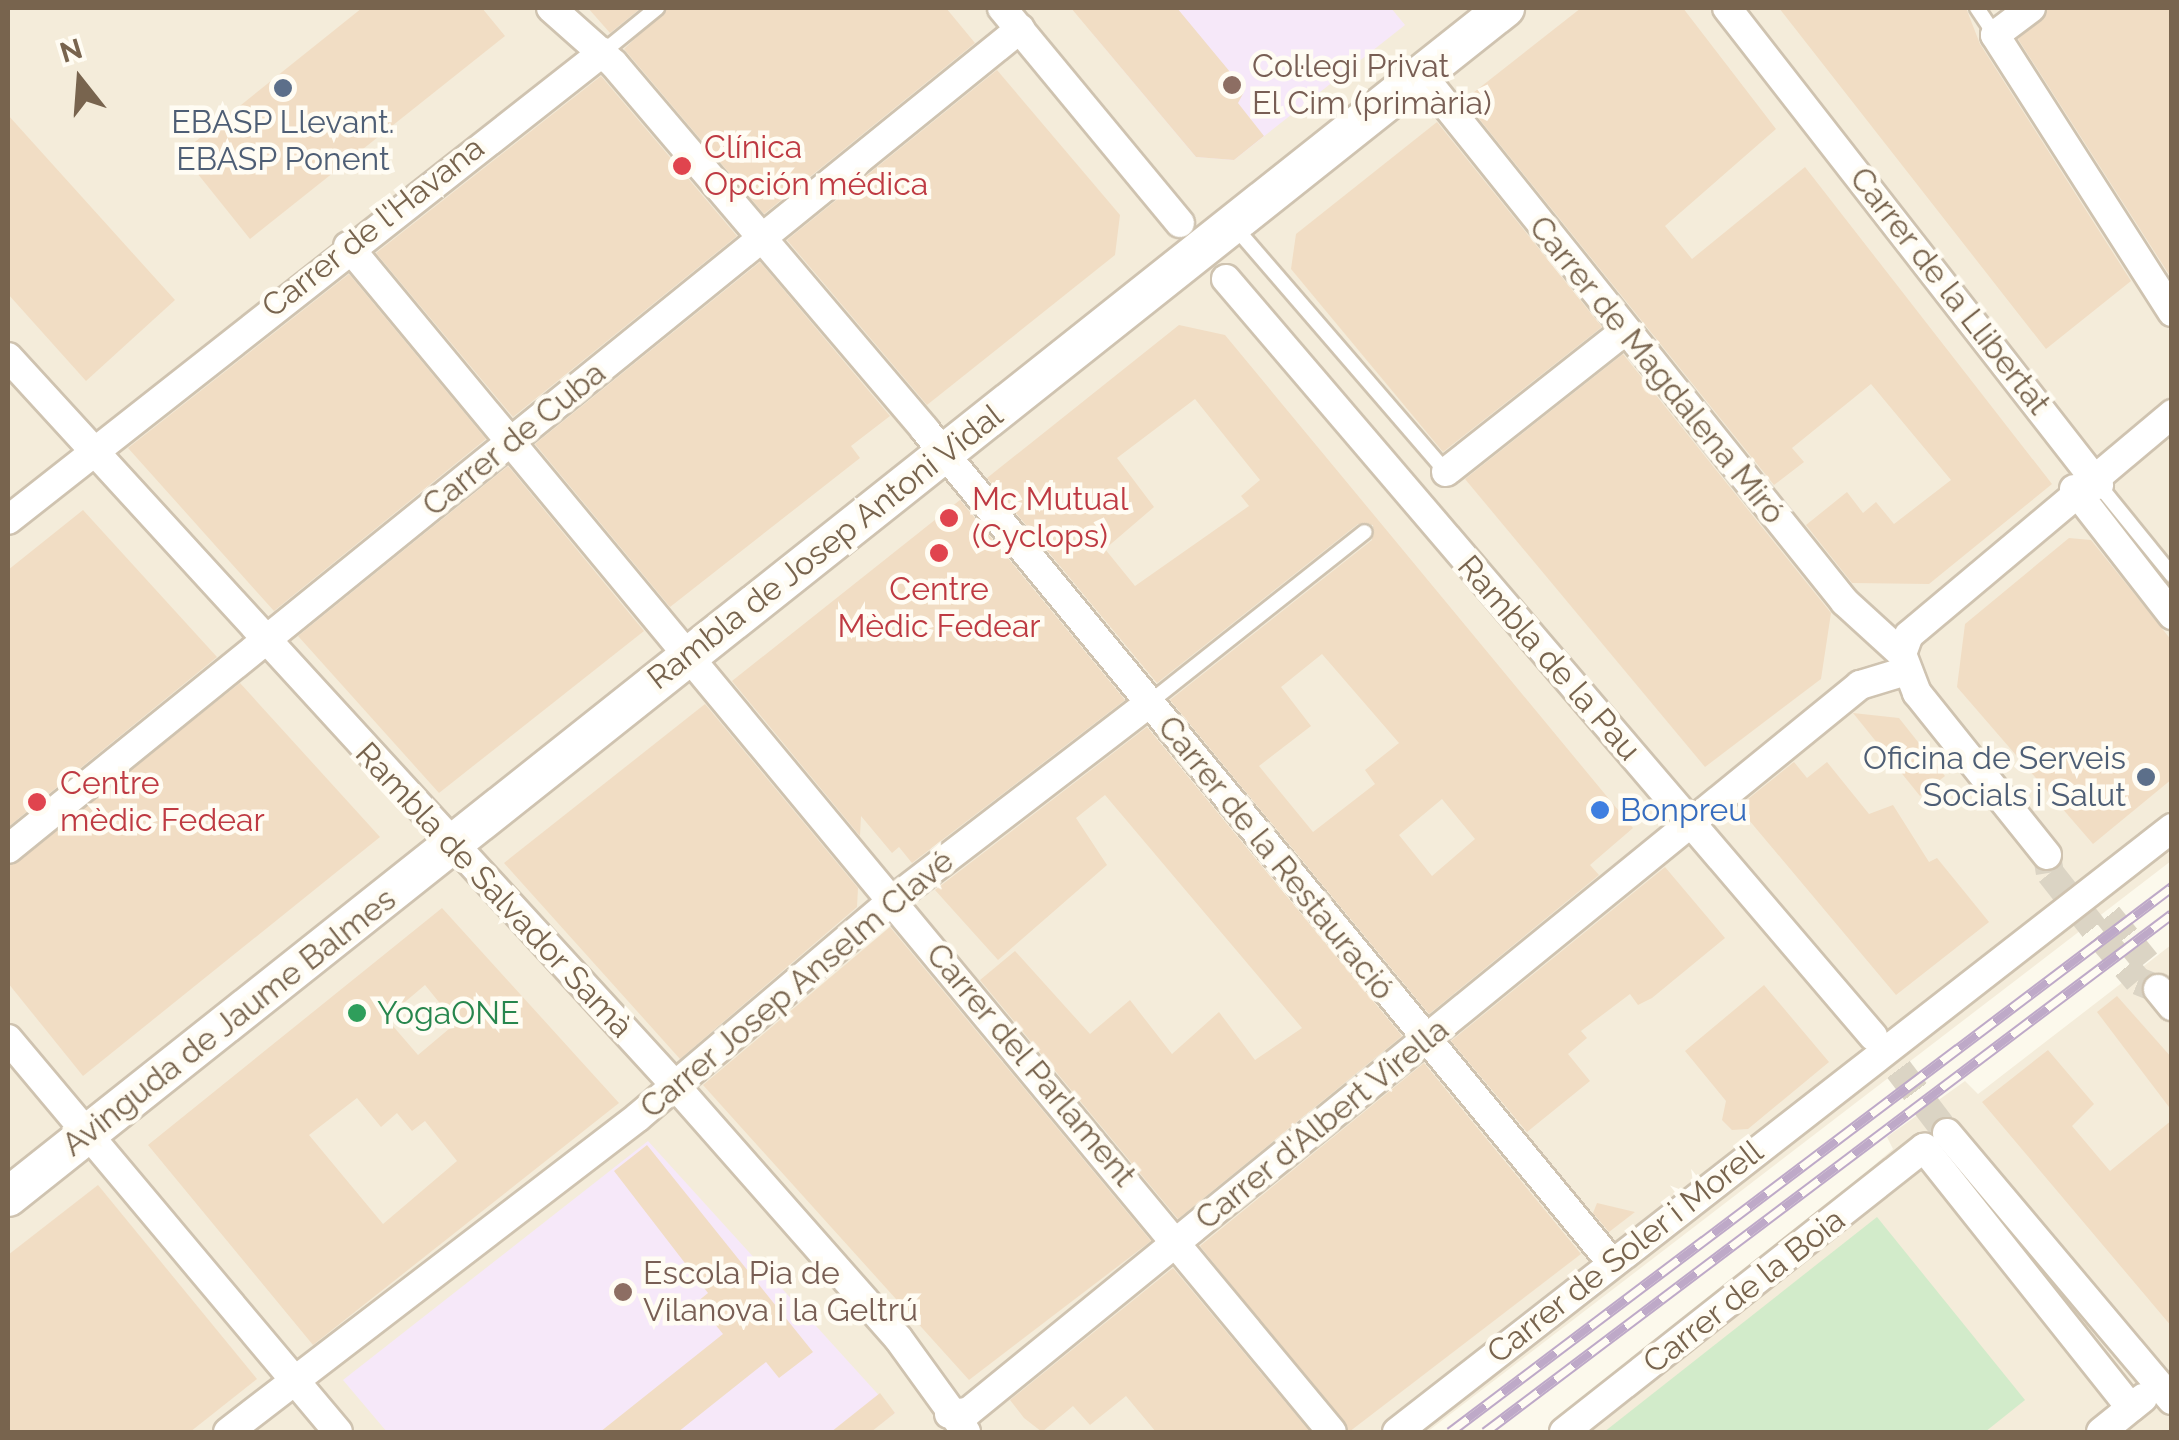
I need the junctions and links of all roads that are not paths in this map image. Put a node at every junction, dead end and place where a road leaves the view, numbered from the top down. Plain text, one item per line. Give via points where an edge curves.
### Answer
1 (552, 8) edge
2 (657, 8) edge
3 (1505, 8) edge
4 (1727, 8) edge
5 (1977, 8) edge
6 (2031, 8) edge
7 (1011, 18) edge
8 (1995, 35) junction
9 (603, 52) junction
10 (1422, 76) junction
11 (1234, 225) junction
12 (1191, 236) junction
13 (759, 242) junction
14 (348, 246) junction
15 (1226, 279) dead end
16 (2172, 312) edge
17 (1623, 332) junction
18 (8, 358) edge
19 (2172, 414) edge
20 (508, 444) junction
21 (94, 451) junction
22 (944, 453) junction
23 (1446, 472) joint
24 (2088, 483) junction
25 (8, 520) edge
26 (1365, 532) dead end
27 (2172, 576) edge
28 (2172, 614) edge
29 (264, 642) junction
30 (1905, 654) junction
31 (686, 656) junction
32 (1149, 702) junction
33 (1692, 826) junction
34 (2172, 828) edge
35 (449, 846) junction
36 (8, 848) edge
37 (2047, 855) tunnel mouth
38 (894, 899) junction
39 (1873, 1036) tunnel mouth
40 (8, 1039) edge
41 (1426, 1041) junction
42 (673, 1083) junction
43 (90, 1131) junction
44 (1935, 1140) junction
45 (8, 1197) edge
46 (1176, 1240) junction
47 (1611, 1262) junction
48 (292, 1381) junction
49 (2167, 1386) edge
50 (2131, 1408) junction
51 (961, 1419) edge
52 (228, 1432) edge
53 (338, 1432) edge
54 (988, 1432) edge
55 (1332, 1432) edge
56 (1397, 1432) edge
57 (1564, 1432) edge
58 (2101, 1432) edge

1 - 9 street, Carrer de la Restauració
2 - 9 lane, Carrer de l'Havana
3 - 10 street, Rambla de Josep Antoni Vidal
4 - 24 street, Carrer de la Llibertat
5 - 8 lane
6 - 8 street
7 - 12 street
7 - 13 street, Carrer de Cuba via 933,98
8 - 16 street
9 - 13 street, Carrer de la Restauració
9 - 14 street, Carrer de l'Havana
10 - 11 street, Rambla de Josep Antoni Vidal
10 - 17 street, Carrer de Magdalena Miró
11 - 12 street, Rambla de Josep Antoni Vidal
11 - 23 lane
12 - 22 street, Rambla de Josep Antoni Vidal
13 - 20 street, Carrer de Cuba
13 - 22 street, Carrer de la Restauració
14 - 20 street, Carrer del Parlament
14 - 21 street, Carrer de l'Havana
15 - 33 street, Rambla de la Pau
17 - 23 street
17 - 30 street, Carrer de Magdalena Miró via 1850,607
18 - 21 street, Rambla de Salvador Samà
19 - 24 street
20 - 29 street, Carrer de Cuba
20 - 31 street, Carrer del Parlament
21 - 25 street, Carrer de l'Havana
21 - 29 street, Rambla de Salvador Samà
22 - 31 street, Rambla de Josep Antoni Vidal
22 - 32 street, Carrer de la Restauració
24 - 27 lane, Carrer de la Llibertat
24 - 28 street, Carrer de la Llibertat
24 - 30 street
26 - 32 lane, Carrer Josep Anselm Clavé
29 - 35 street, Rambla de Salvador Samà
29 - 36 street, Carrer de Cuba
30 - 33 street, Carrer d'Albert Virella
30 - 37 street, Carrer de Magdalena Miró
31 - 35 street, Rambla de Josep Antoni Vidal
31 - 38 street, Carrer del Parlament
32 - 38 street, Carrer Josep Anselm Clavé
32 - 41 street, Carrer de la Restauració
33 - 39 street, Rambla de la Pau
33 - 41 street, Carrer d'Albert Virella
34 - 47 street, Carrer de Soler i Morell
35 - 42 street, Rambla de Salvador Samà
35 - 43 street, Avinguda de Jaume Balmes
38 - 42 street, Carrer Josep Anselm Clavé
38 - 46 street, Carrer del Parlament
40 - 43 street
41 - 46 street, Carrer d'Albert Virella
41 - 47 street, Carrer de la Restauració
42 - 48 street, Carrer Josep Anselm Clavé via 333,1357
42 - 51 street, Rambla de Salvador Samà
43 - 45 street, Avinguda de Jaume Balmes
43 - 48 street
44 - 49 street
44 - 50 street
44 - 57 street, Carrer de la Boia
46 - 51 street, Carrer d'Albert Virella
46 - 55 street, Carrer del Parlament
47 - 56 street, Carrer de Soler i Morell
48 - 52 street, Carrer Josep Anselm Clavé
48 - 53 street
49 - 50 street
50 - 58 street
51 - 54 street, Rambla de Salvador Samà

